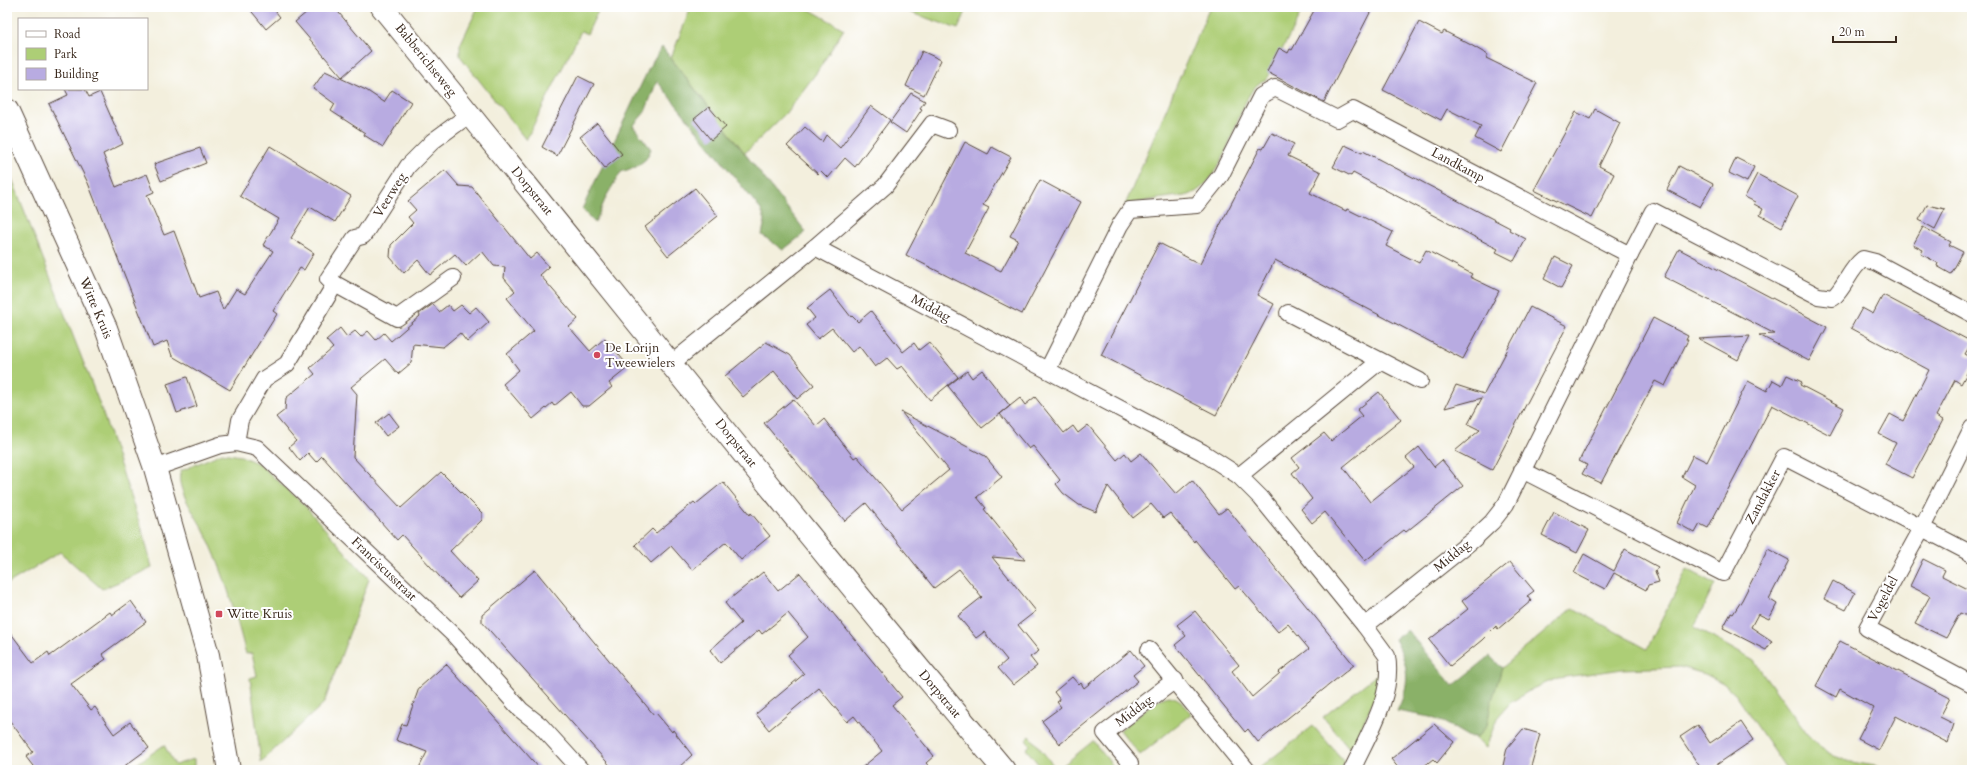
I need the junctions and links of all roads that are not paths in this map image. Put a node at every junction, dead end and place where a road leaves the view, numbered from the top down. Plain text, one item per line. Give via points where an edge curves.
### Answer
1 (382, 7) edge
2 (7, 110) edge
3 (470, 114) junction
4 (948, 130) dead end
5 (815, 247) junction
6 (1630, 255) junction
7 (453, 278) dead end
8 (335, 284) junction
9 (1288, 312) dead end
10 (1972, 314) edge
11 (1380, 361) junction
12 (672, 363) junction
13 (1048, 369) junction
14 (1420, 381) dead end
15 (1972, 428) edge
16 (236, 443) junction
17 (155, 468) junction
18 (1522, 470) junction
19 (1239, 476) junction
20 (1922, 528) junction
21 (1972, 554) edge
22 (1365, 626) junction
23 (1149, 650) dead end
24 (1175, 680) junction
25 (1972, 684) edge
26 (1130, 763) dead end
27 (229, 770) edge
28 (582, 770) edge
29 (1004, 770) edge
30 (1247, 770) edge
31 (1352, 770) edge

1 - 3 main road, Babberichseweg
2 - 17 main road, Witte Kruis via 106,328
3 - 8 street, Veerweg via 433,141 408,166 363,236 355,238 328,280
3 - 12 main road, Dorpstraat
4 - 5 street via 932,124 885,186
5 - 12 street
5 - 13 street, Middag
6 - 10 street via 1653,211 1818,296 1833,298 1842,290 1854,266 1863,259 1874,262
6 - 13 street, Landkamp via 1353,110 1337,118 1275,88 1261,96 1221,175 1196,205 1130,210 1120,225
6 - 18 street
7 - 8 street via 397,318
8 - 16 street via 287,364 264,379 240,420
9 - 11 street
11 - 14 street
11 - 19 street
12 - 29 main road, Dorpstraat via 887,632
13 - 19 street, Middag via 1202,452
15 - 20 street
16 - 17 street, Franciscusstraat via 220,445
16 - 28 street, Franciscusstraat via 257,448 455,636 521,710 540,725
17 - 27 main road, Witte Kruis via 208,655
18 - 20 street, Zandakker via 1723,573 1784,457
18 - 22 street, Middag via 1506,504 1492,522
19 - 22 street, Middag via 1266,504
20 - 21 street
20 - 25 street, Vogeldel via 1867,628
22 - 31 street, Middag via 1387,656 1389,678 1376,716
23 - 24 street
24 - 26 street, Middag via 1105,733
24 - 30 street

